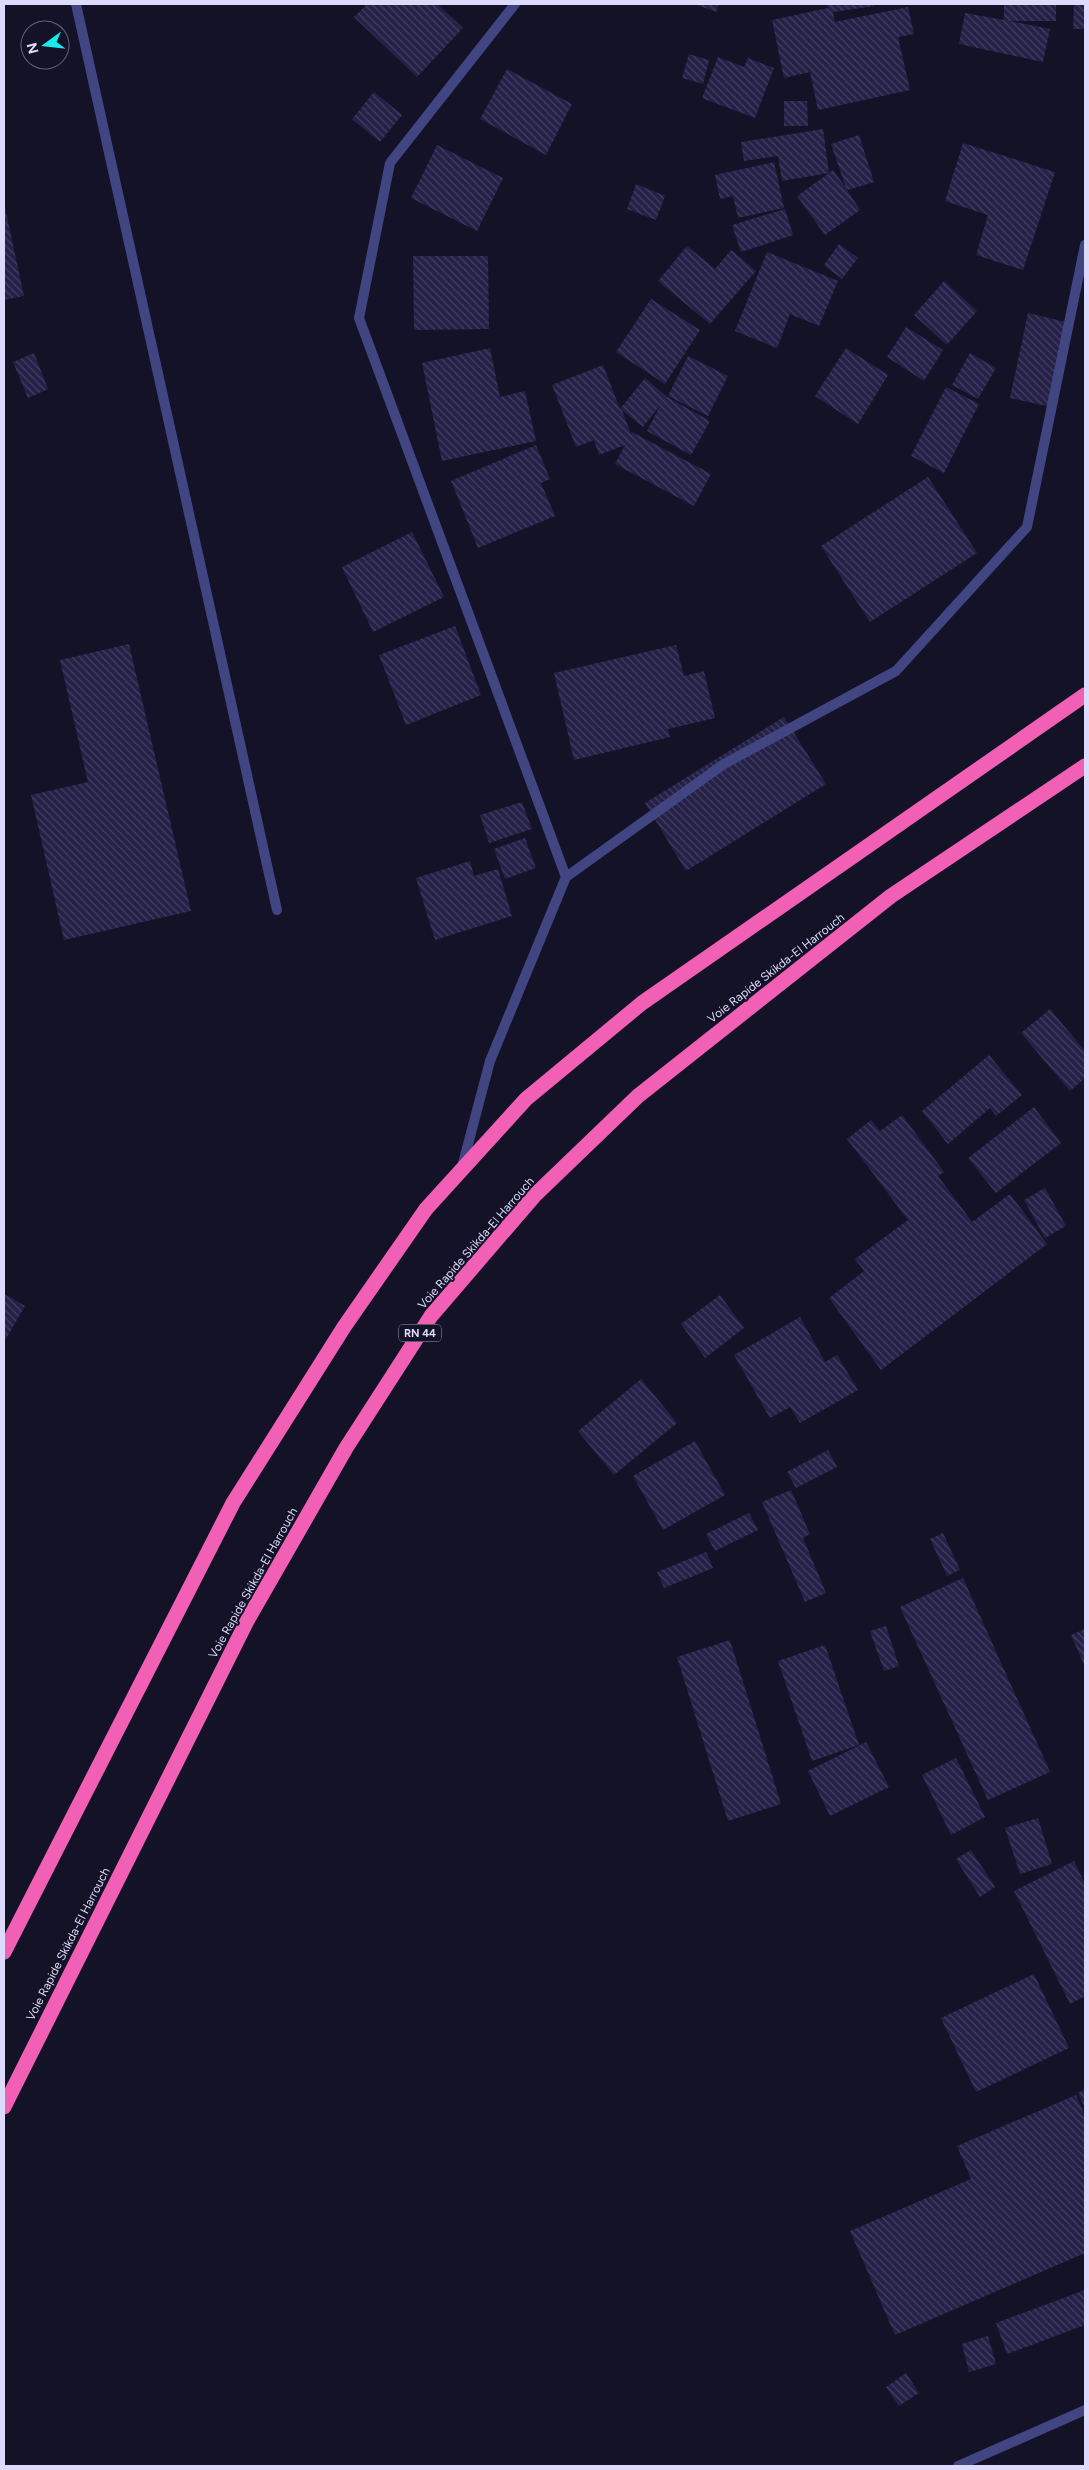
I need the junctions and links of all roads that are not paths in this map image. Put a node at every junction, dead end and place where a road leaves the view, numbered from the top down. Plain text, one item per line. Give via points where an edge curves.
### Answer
1 (76, 4) edge
2 (515, 4) edge
3 (1085, 245) edge
4 (1085, 695) edge
5 (1085, 766) edge
6 (566, 877) junction
7 (276, 910) dead end
8 (462, 1170) junction
9 (4, 1952) edge
10 (4, 2107) edge
11 (1085, 2410) edge
12 (958, 2466) edge

1 - 7 street
2 - 6 street via 390,163 359,318
3 - 6 street via 1027,527 896,671 724,764
4 - 8 highway via 642,1003 526,1099
5 - 10 highway, Voie Rapide Skikda-El Harrouch / RN 44 via 891,896 638,1096 535,1195 431,1316 346,1448 247,1621
6 - 8 street via 490,1061
8 - 9 highway via 426,1209 344,1327 234,1503
11 - 12 street

